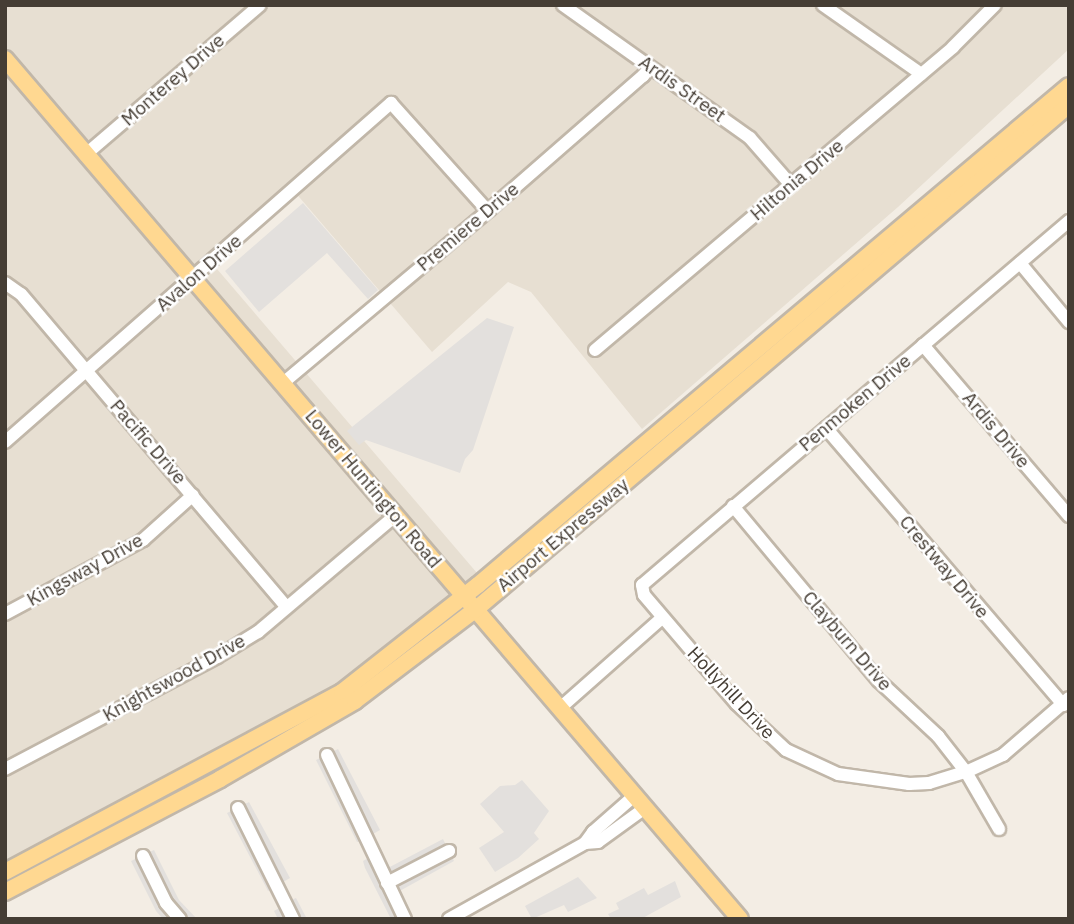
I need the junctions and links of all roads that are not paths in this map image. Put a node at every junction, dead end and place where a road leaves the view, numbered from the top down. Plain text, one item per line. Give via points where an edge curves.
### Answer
1 (260, 5) edge
2 (563, 5) edge
3 (823, 5) edge
4 (995, 5) edge
5 (5, 59) edge
6 (650, 67) junction
7 (921, 74) junction
8 (1069, 86) edge
9 (1069, 104) edge
10 (85, 155) junction
11 (791, 185) junction
12 (488, 211) junction
13 (1069, 221) edge
14 (1020, 263) junction
15 (192, 280) junction
16 (5, 283) edge
17 (1069, 322) edge
18 (923, 345) junction
19 (595, 351) dead end
20 (87, 371) junction
21 (283, 383) junction
22 (826, 428) junction
23 (5, 442) edge
24 (193, 495) junction
25 (733, 506) junction
26 (396, 515) junction
27 (1069, 516) edge
28 (642, 585) joint
29 (464, 596) junction
30 (286, 606) junction
31 (475, 610) junction
32 (5, 614) edge
33 (662, 618) junction
34 (1066, 702) edge
35 (559, 709) junction
36 (327, 755) dead end
37 (5, 769) edge
38 (966, 772) junction
39 (639, 802) junction
40 (238, 808) dead end
41 (999, 829) dead end
42 (449, 851) dead end
43 (143, 856) dead end
44 (5, 872) edge
45 (387, 883) junction
46 (5, 892) edge
47 (180, 919) edge
48 (293, 919) edge
49 (405, 919) edge
50 (449, 919) edge
51 (740, 919) edge

1 - 10 street, Monterey Drive
2 - 6 street, Ardis Street
3 - 7 street
4 - 7 street, Hiltonia Drive
5 - 10 main road, Lower Huntington Road
6 - 11 street, Ardis Street via 751,138
6 - 12 street, Premiere Drive
7 - 11 street, Hiltonia Drive
8 - 29 main road, Airport Expressway
9 - 31 main road, Airport Expressway
10 - 15 main road, Lower Huntington Road
11 - 19 street, Hiltonia Drive
12 - 15 street, Avalon Drive via 391,103
12 - 21 street, Premiere Drive
13 - 14 street, Penmoken Drive
14 - 17 street
14 - 18 street, Penmoken Drive
15 - 20 street, Avalon Drive
15 - 21 main road, Lower Huntington Road
16 - 20 street, Pacific Drive via 21,294
18 - 22 street, Penmoken Drive
18 - 27 street, Ardis Drive
20 - 23 street, Avalon Drive
20 - 24 street, Pacific Drive
21 - 26 main road, Lower Huntington Road
22 - 25 street, Penmoken Drive
22 - 34 street, Crestway Drive
24 - 30 street, Pacific Drive
24 - 32 street, Kingsway Drive via 143,540
25 - 28 street, Penmoken Drive
25 - 38 street, Clayburn Drive via 879,681 938,736
26 - 29 main road, Lower Huntington Road
26 - 30 street, Knightswood Drive
28 - 33 street, Hollyhill Drive
29 - 31 main road, Lower Huntington Road
29 - 44 main road, Airport Expressway via 342,692
30 - 37 street, Knightswood Drive via 258,632 217,657
31 - 35 main road, Lower Huntington Road
31 - 46 main road, Airport Expressway via 355,701 220,779
33 - 35 street
33 - 38 street, Hollyhill Drive via 737,704 786,750 810,763 838,774 909,784
34 - 38 street, Hollyhill Drive via 1003,755
35 - 39 main road, Lower Huntington Road
36 - 45 street
38 - 41 street, Clayburn Drive
39 - 50 street via 598,842 585,843
39 - 51 main road, Lower Huntington Road
40 - 48 street
42 - 45 street
43 - 47 street via 166,903
45 - 49 street

